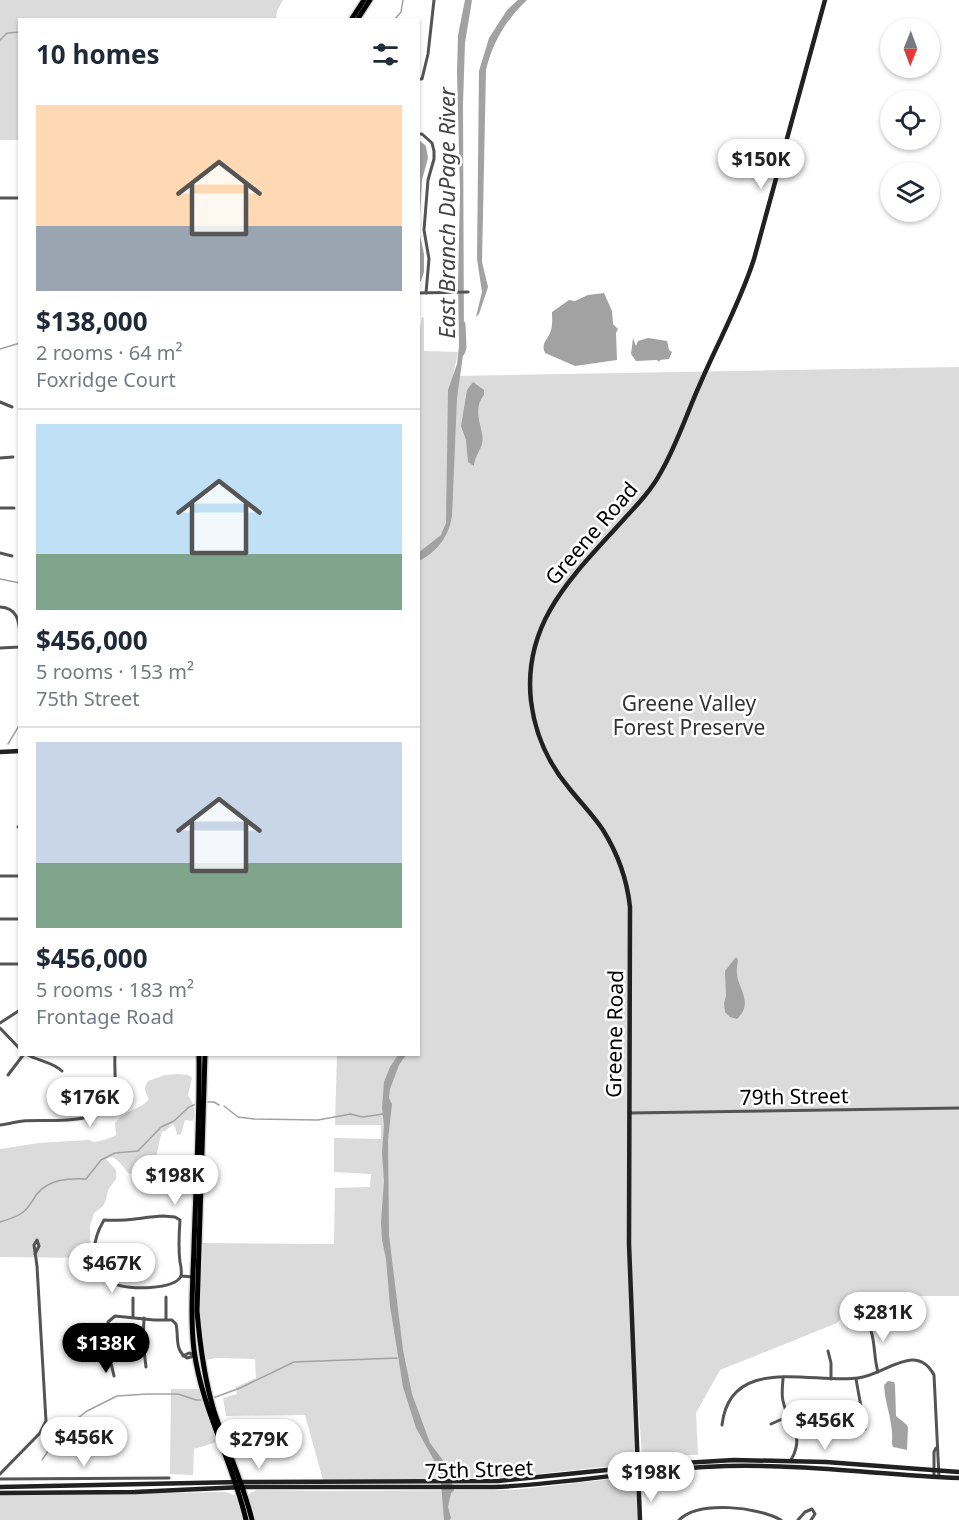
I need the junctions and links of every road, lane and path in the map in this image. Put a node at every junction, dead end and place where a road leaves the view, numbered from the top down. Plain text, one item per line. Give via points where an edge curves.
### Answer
1 (364, 0) edge
2 (370, 0) edge
3 (434, 0) edge
4 (825, 0) edge
5 (352, 18) edge
6 (358, 18) edge
7 (420, 80) edge
8 (420, 134) edge
9 (0, 198) edge
10 (18, 198) edge
11 (426, 292) junction
12 (468, 292) dead end
13 (420, 293) edge
14 (0, 402) edge
15 (12, 407) dead end
16 (13, 457) dead end
17 (0, 458) edge
18 (0, 508) edge
19 (14, 508) dead end
20 (0, 553) edge
21 (12, 556) dead end
22 (0, 607) edge
23 (18, 619) edge
24 (18, 647) edge
25 (0, 648) edge
26 (18, 751) edge
27 (0, 752) edge
28 (0, 876) edge
29 (18, 876) edge
30 (0, 919) edge
31 (18, 919) edge
32 (0, 964) edge
33 (18, 964) edge
34 (18, 1011) edge
35 (0, 1023) edge
36 (0, 1028) edge
37 (18, 1047) edge
38 (23, 1056) edge
39 (29, 1056) edge
40 (115, 1056) edge
41 (200, 1056) edge
42 (205, 1056) edge
43 (62, 1071) dead end
44 (8, 1075) dead end
45 (959, 1108) edge
46 (629, 1113) junction
47 (0, 1125) edge
48 (35, 1254) dead end
49 (195, 1274) junction
50 (181, 1276) junction
51 (166, 1296) dead end
52 (133, 1298) dead end
53 (133, 1317) junction
54 (144, 1318) junction
55 (166, 1320) junction
56 (868, 1323) dead end
57 (828, 1351) dead end
58 (107, 1354) junction
59 (195, 1355) junction
60 (92, 1360) dead end
61 (104, 1361) junction
62 (111, 1363) junction
63 (146, 1367) dead end
64 (878, 1372) junction
65 (114, 1376) dead end
66 (783, 1377) junction
67 (831, 1379) junction
68 (856, 1379) junction
69 (789, 1416) junction
70 (771, 1424) dead end
71 (722, 1425) dead end
72 (865, 1429) dead end
73 (796, 1452) junction
74 (791, 1461) junction
75 (803, 1461) junction
76 (639, 1469) junction
77 (959, 1472) edge
78 (0, 1474) edge
79 (937, 1474) junction
80 (169, 1478) dead end
81 (959, 1478) edge
82 (0, 1479) edge
83 (239, 1485) junction
84 (0, 1487) edge
85 (0, 1493) edge
86 (246, 1520) edge
87 (252, 1520) edge
88 (640, 1520) edge
89 (679, 1520) edge
90 (781, 1520) edge
91 (798, 1520) edge
92 (811, 1520) edge

1 - 5 main road
2 - 6 main road
3 - 7 street via 428,54
4 - 46 street, Greene Road via 740,301 662,471 559,593 534,652 531,698 544,748 561,778 604,832 627,885 631,919
8 - 11 street via 432,143 434,151 424,230 429,259
9 - 10 street
11 - 12 street
11 - 13 street
14 - 15 street
16 - 17 street
18 - 19 street
20 - 21 street
22 - 23 street via 15,612
24 - 25 street
26 - 27 street
28 - 29 street
30 - 31 street
32 - 33 street
34 - 35 street
36 - 37 street
38 - 44 street
39 - 43 street
40 - 47 street via 113,1094 102,1112 87,1118
41 - 49 main road
42 - 49 main road
45 - 46 street, 79th Street
46 - 76 street, Greene Road via 630,1287
48 - 78 street via 46,1421
49 - 50 street
49 - 59 main road
49 - 83 main road via 202,1364
50 - 50 street via 180,1220 175,1217 104,1220 95,1235 94,1254 99,1270 114,1284 164,1286
51 - 55 street
52 - 53 street
53 - 54 street
53 - 58 street via 110,1319
54 - 55 street
54 - 63 street
55 - 59 street via 176,1324 183,1356
56 - 64 street
57 - 67 street
58 - 61 street
58 - 62 street via 112,1357
59 - 83 main road via 210,1417
60 - 61 street
61 - 62 street
62 - 65 street
64 - 68 street
64 - 79 street via 909,1359 928,1365 934,1375
66 - 67 street
66 - 69 street via 783,1401
66 - 71 street via 760,1379 739,1390
67 - 68 street
68 - 72 street
69 - 70 street
69 - 73 street via 797,1436
73 - 74 street
73 - 75 street
74 - 75 street, 75th Street
74 - 76 street, 75th Street via 716,1461
75 - 79 street, 75th Street
76 - 79 street, 75th Street via 778,1466
76 - 83 street, 75th Street via 454,1485
76 - 88 street, Greene Road
77 - 79 street, 75th Street
79 - 81 street, 75th Street
80 - 82 street
83 - 84 street, 75th Street
83 - 85 street, 75th Street via 135,1492
83 - 86 main road
83 - 87 main road
89 - 90 street via 694,1510 740,1508 762,1511
91 - 92 street via 812,1509 815,1514

